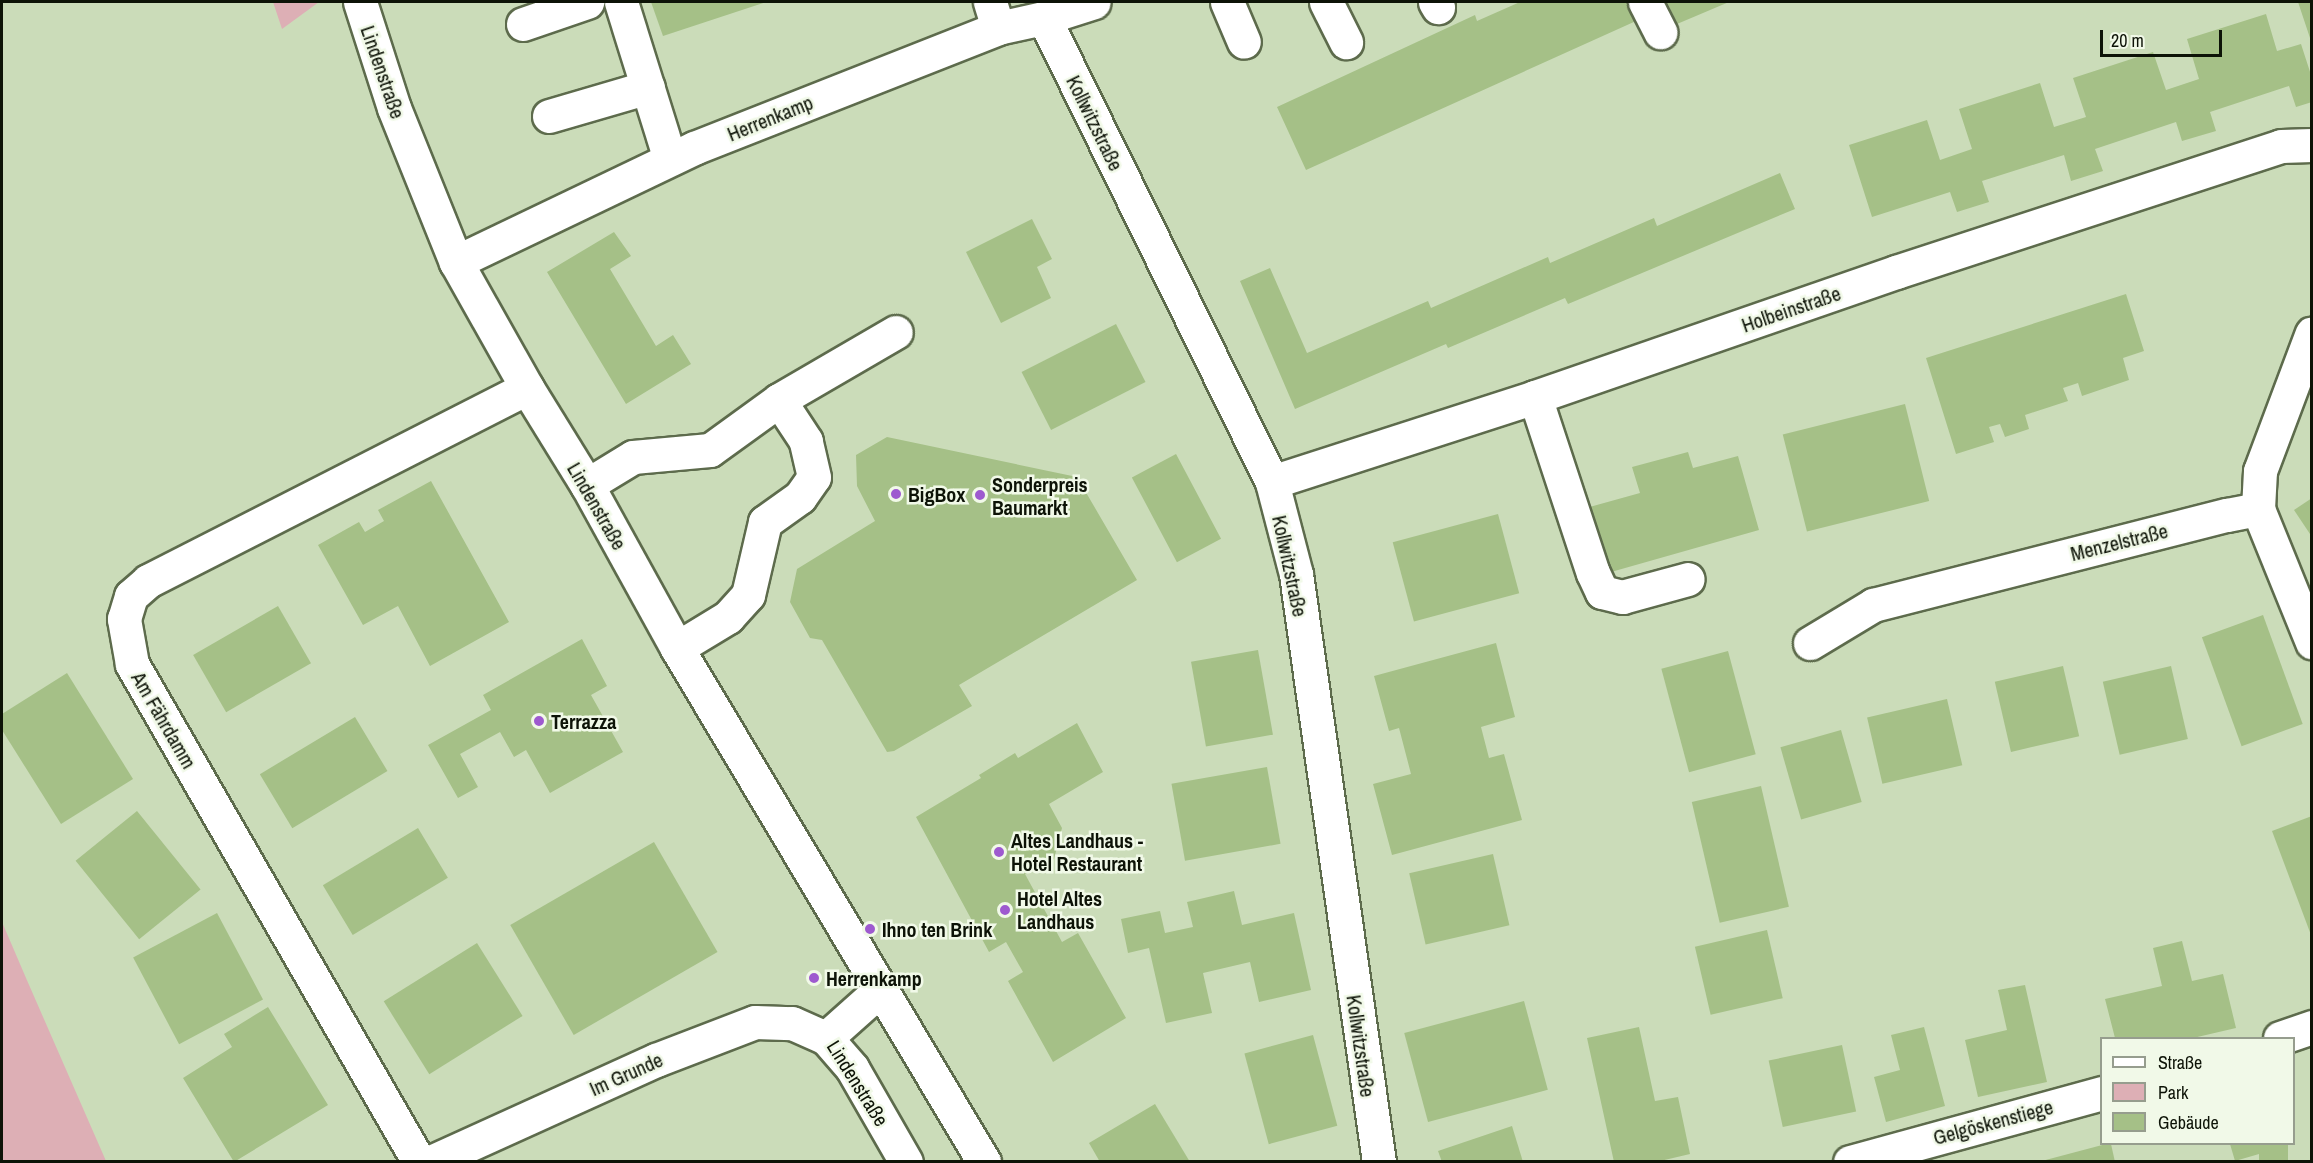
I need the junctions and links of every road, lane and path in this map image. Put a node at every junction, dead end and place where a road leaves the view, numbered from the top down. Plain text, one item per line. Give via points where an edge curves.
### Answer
1 (360, 2) edge
2 (587, 2) edge
3 (621, 2) edge
4 (1094, 2) edge
5 (1227, 2) edge
6 (1326, 2) edge
7 (1645, 2) edge
8 (994, 15) edge
9 (1044, 18) junction
10 (523, 24) dead end
11 (1660, 32) dead end
12 (1244, 42) dead end
13 (1346, 42) dead end
14 (648, 87) junction
15 (549, 116) dead end
16 (2312, 145) edge
17 (670, 159) junction
18 (456, 262) junction
19 (896, 332) dead end
20 (2312, 333) edge
21 (527, 388) junction
22 (1535, 397) junction
23 (779, 400) junction
24 (1272, 482) junction
25 (587, 485) junction
26 (2258, 509) junction
27 (1688, 579) dead end
28 (2312, 642) edge
29 (1810, 643) dead end
30 (677, 648) junction
31 (881, 989) junction
32 (2312, 1027) edge
33 (2283, 1037) edge
34 (825, 1038) junction
35 (2100, 1094) edge
36 (419, 1161) edge
37 (431, 1161) edge
38 (906, 1161) edge
39 (984, 1161) edge
40 (1379, 1161) edge
41 (1850, 1161) edge

1 - 18 street, Lindenstraße via 394,108
2 - 10 street
3 - 14 street
4 - 9 street, Herrenkamp
5 - 12 street
6 - 13 street
7 - 11 street
8 - 9 street, Herrenkamp
8 - 17 street, Herrenkamp
9 - 24 street, Kollwitzstraße
14 - 15 street
14 - 17 street
16 - 22 street, Holbeinstraße via 2270,149 1896,272
17 - 18 street, Herrenkamp
18 - 21 street, Lindenstraße
19 - 23 street
20 - 26 street via 2260,471
21 - 25 street, Lindenstraße
21 - 36 street, Am Fährdamm via 148,581 131,596 124,619 132,664
22 - 24 street, Holbeinstraße
22 - 27 street via 1602,592 1622,597
23 - 25 street via 710,450 633,457
23 - 30 street via 806,441 814,477 800,497 765,522 748,595 728,617
24 - 40 street, Kollwitzstraße via 1296,574
25 - 30 street, Lindenstraße
26 - 28 street
26 - 29 street, Menzelstraße via 1873,605
30 - 31 street, Lindenstraße
31 - 34 street, Lindenstraße
31 - 39 street, Lindenstraße
32 - 33 street
34 - 37 street, Im Grunde via 792,1023 755,1022 656,1060
34 - 38 street, Lindenstraße via 852,1068
35 - 41 street, Gelgöskenstiege

